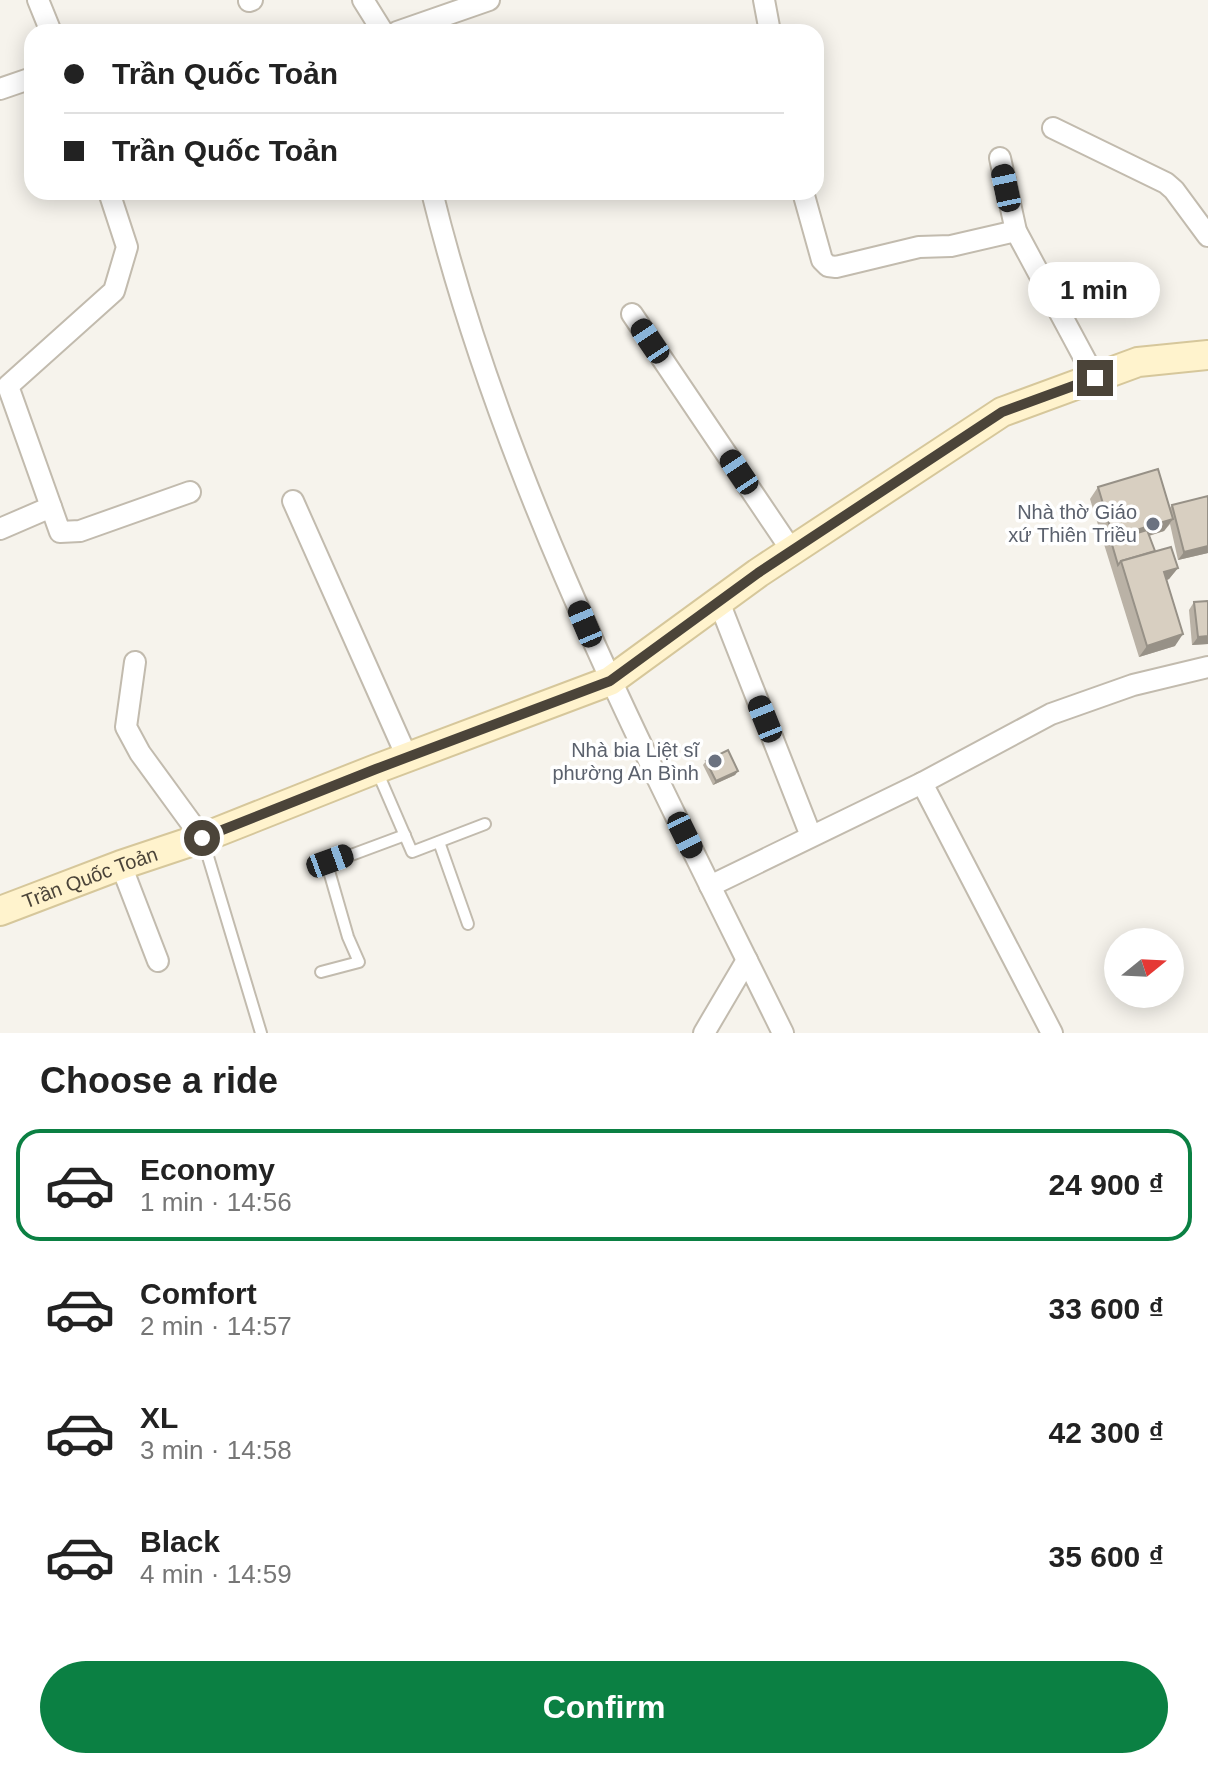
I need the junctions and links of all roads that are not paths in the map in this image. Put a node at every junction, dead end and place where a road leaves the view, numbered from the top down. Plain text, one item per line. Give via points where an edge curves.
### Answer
1 (38, 0) edge
2 (363, 0) edge
3 (764, 0) edge
4 (480, 2) edge
5 (48, 24) edge
6 (378, 24) edge
7 (419, 24) edge
8 (768, 24) edge
9 (24, 81) edge
10 (0, 89) edge
11 (1053, 128) dead end
12 (1000, 158) dead end
13 (112, 200) edge
14 (434, 200) edge
15 (805, 200) edge
16 (1016, 231) junction
17 (1208, 236) edge
18 (632, 314) dead end
19 (1208, 355) edge
20 (1095, 378) junction
21 (190, 492) dead end
22 (293, 501) dead end
23 (51, 507) junction
24 (0, 529) edge
25 (792, 551) junction
26 (719, 602) junction
27 (135, 662) dead end
28 (1208, 667) edge
29 (610, 681) junction
30 (407, 757) junction
31 (376, 769) junction
32 (922, 783) junction
33 (485, 824) dead end
34 (405, 835) junction
35 (811, 836) junction
36 (202, 838) junction
37 (439, 842) junction
38 (121, 865) junction
39 (710, 886) junction
40 (0, 911) edge
41 (468, 924) dead end
42 (747, 960) junction
43 (158, 961) dead end
44 (321, 972) dead end
45 (261, 1033) edge
46 (704, 1033) edge
47 (783, 1033) edge
48 (1052, 1033) edge

1 - 5 street
2 - 6 street
3 - 8 street
4 - 7 street
9 - 10 street
11 - 17 street via 1166,183
12 - 16 street
13 - 23 street via 127,247 114,291 8,386
14 - 29 street via 524,481
15 - 16 street via 828,266
16 - 20 street
18 - 25 street
19 - 20 main road, Trần Quốc Toản via 1138,362
20 - 25 main road, Trần Quốc Toản via 1002,412
21 - 23 street via 71,533 60,532
22 - 30 street
23 - 24 street
25 - 26 main road, Trần Quốc Toản
26 - 29 main road, Trần Quốc Toản
26 - 35 street
27 - 36 street via 126,727
28 - 32 street via 1133,685 1051,714
29 - 30 main road, Trần Quốc Toản
29 - 39 street
30 - 31 main road, Trần Quốc Toản
31 - 34 lane
31 - 36 main road, Trần Quốc Toản
32 - 35 street
32 - 48 street
33 - 37 lane
34 - 37 lane via 412,852
34 - 44 lane via 327,864 359,962
35 - 39 street
36 - 38 main road, Trần Quốc Toản
36 - 45 lane
37 - 41 lane
38 - 40 main road, Trần Quốc Toản
38 - 43 street
39 - 42 street
42 - 46 street
42 - 47 street

